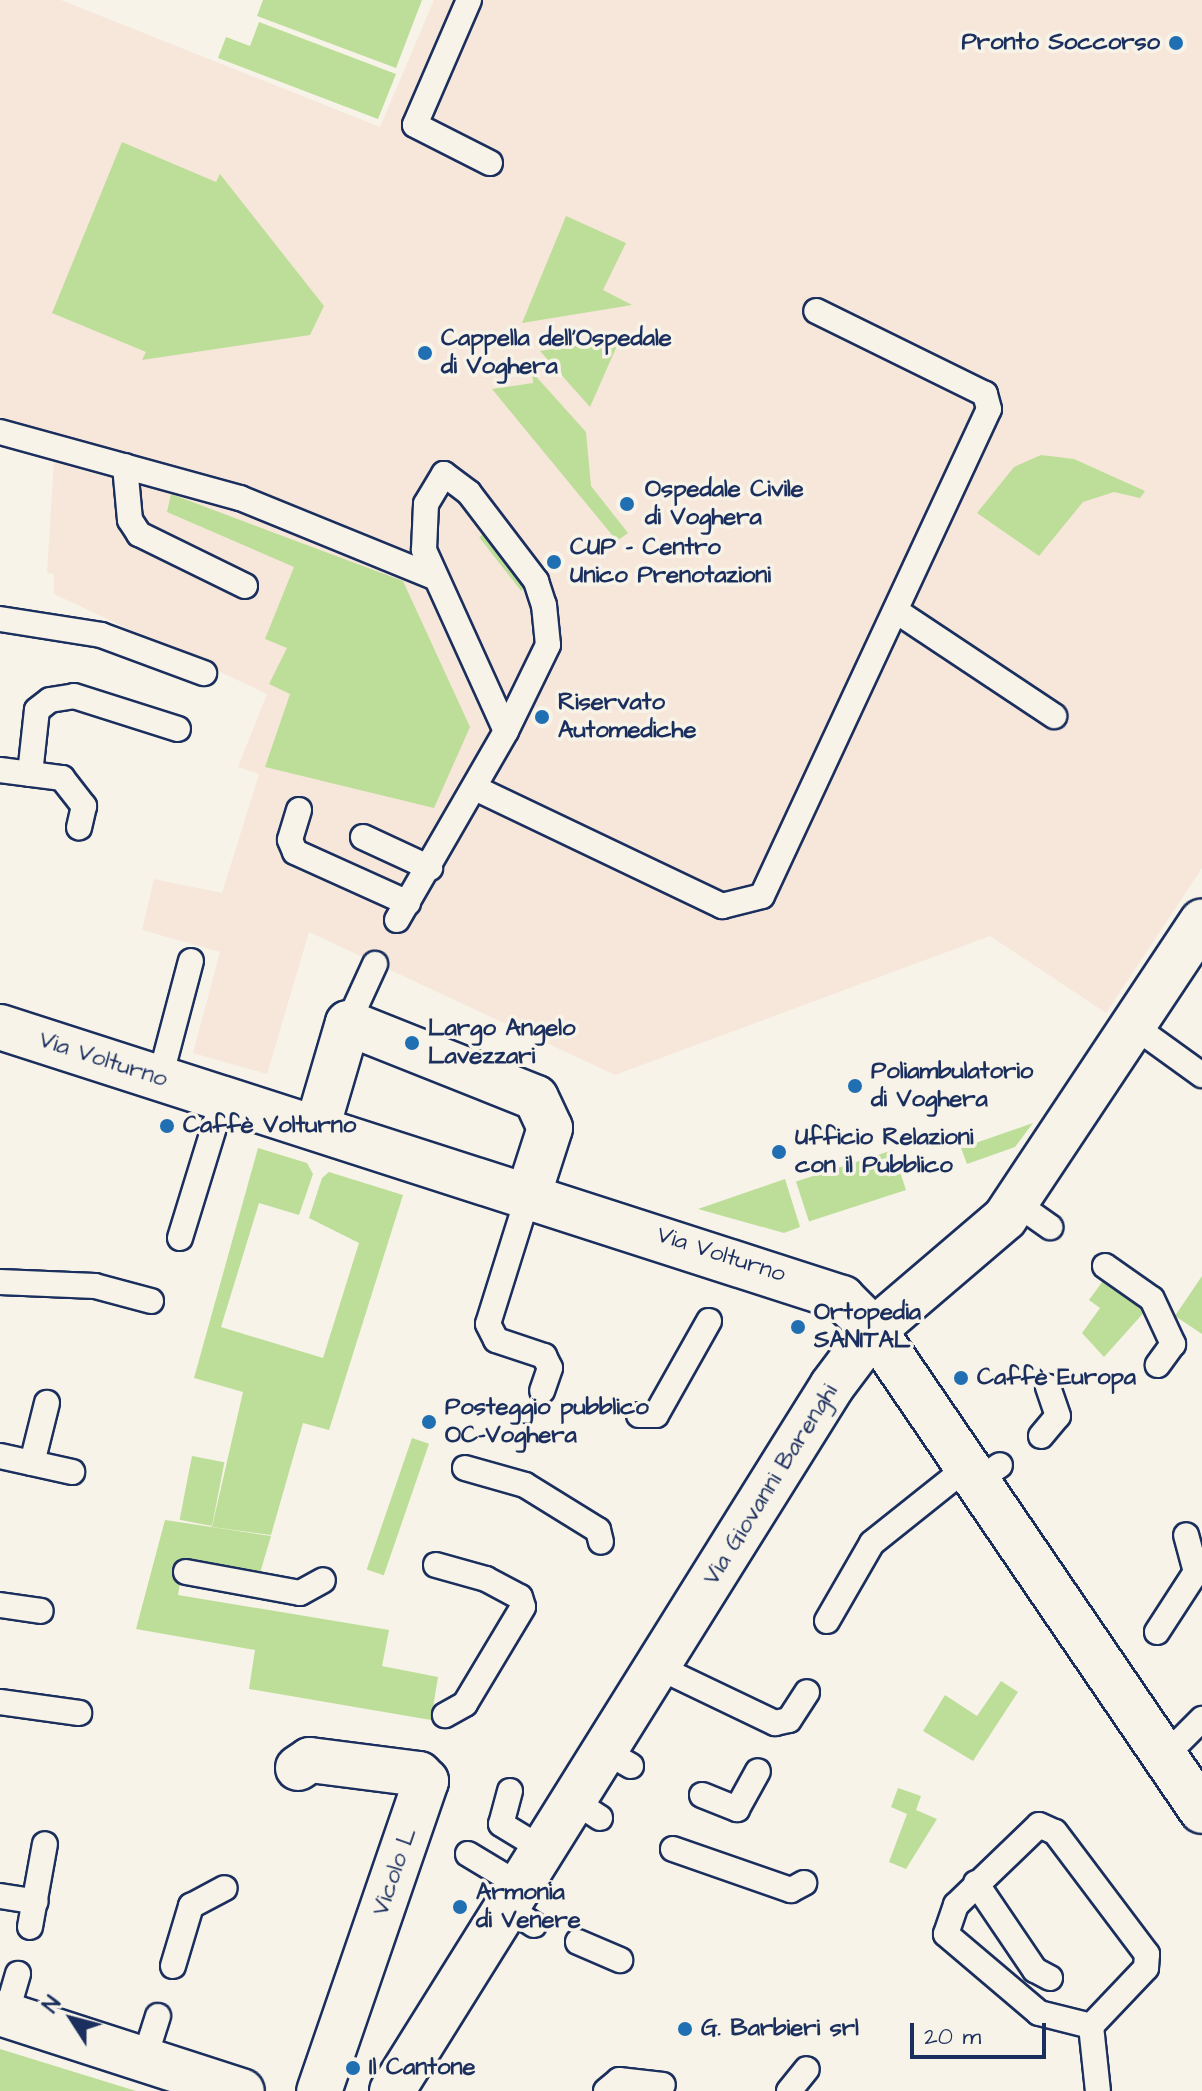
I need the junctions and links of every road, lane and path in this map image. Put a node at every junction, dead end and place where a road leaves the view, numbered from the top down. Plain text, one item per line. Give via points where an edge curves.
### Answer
1 (469, 0) edge
2 (490, 163) dead end
3 (816, 311) dead end
4 (0, 432) edge
5 (125, 466) junction
6 (434, 577) junction
7 (245, 586) dead end
8 (896, 611) junction
9 (0, 619) edge
10 (204, 673) dead end
11 (1054, 716) dead end
12 (178, 729) dead end
13 (506, 731) junction
14 (0, 770) edge
15 (30, 774) junction
16 (477, 789) junction
17 (299, 810) dead end
18 (79, 827) dead end
19 (363, 837) dead end
20 (430, 868) junction
21 (1194, 950) edge
22 (191, 961) dead end
23 (375, 964) dead end
24 (348, 1023) junction
25 (1134, 1026) junction
26 (0, 1027) edge
27 (1202, 1075) edge
28 (160, 1078) junction
29 (223, 1098) junction
30 (317, 1128) junction
31 (529, 1193) junction
32 (180, 1238) dead end
33 (1105, 1266) dead end
34 (0, 1282) edge
35 (151, 1301) dead end
36 (709, 1321) dead end
37 (874, 1330) junction
38 (1158, 1365) dead end
39 (1048, 1387) dead end
40 (542, 1391) dead end
41 (47, 1403) dead end
42 (639, 1415) dead end
43 (1041, 1436) dead end
44 (0, 1456) edge
45 (32, 1463) junction
46 (465, 1468) dead end
47 (72, 1472) dead end
48 (980, 1472) junction
49 (1186, 1535) dead end
50 (601, 1542) dead end
51 (436, 1565) dead end
52 (186, 1572) dead end
53 (323, 1580) dead end
54 (0, 1605) edge
55 (41, 1611) dead end
56 (827, 1621) dead end
57 (1157, 1632) dead end
58 (658, 1667) junction
59 (807, 1692) dead end
60 (0, 1702) edge
61 (79, 1713) dead end
62 (445, 1715) dead end
63 (1202, 1719) edge
64 (1164, 1757) junction
65 (298, 1768) dead end
66 (758, 1771) dead end
67 (510, 1791) dead end
68 (702, 1795) dead end
69 (1202, 1811) edge
70 (45, 1844) dead end
71 (673, 1849) dead end
72 (468, 1854) dead end
73 (804, 1883) dead end
74 (976, 1883) junction
75 (225, 1888) dead end
76 (527, 1892) junction
77 (0, 1896) edge
78 (36, 1902) junction
79 (30, 1927) dead end
80 (578, 1942) dead end
81 (620, 1960) dead end
82 (173, 1966) dead end
83 (18, 1974) dead end
84 (1050, 1978) dead end
85 (3, 2014) edge
86 (158, 2016) dead end
87 (1091, 2026) junction
88 (145, 2057) junction
89 (807, 2069) dead end
90 (663, 2085) dead end
91 (242, 2091) edge
92 (319, 2091) edge
93 (392, 2091) edge
94 (606, 2091) edge
95 (789, 2091) edge
96 (1098, 2091) edge

1 - 2 lane via 415,125
3 - 8 lane via 985,394 989,409
4 - 5 lane
5 - 6 lane via 240,498
5 - 7 lane via 130,520 139,534
6 - 13 lane
6 - 13 lane via 424,550 426,504 444,474 469,493 508,543 536,581 544,605 548,645
8 - 11 lane
8 - 16 lane via 762,896 722,906
9 - 10 lane via 101,635
12 - 15 lane via 74,696 50,700 37,710
13 - 16 lane
14 - 15 lane
15 - 18 lane via 62,778 84,806
16 - 20 lane
17 - 20 lane via 290,840 295,852 402,912
19 - 20 lane
21 - 25 street, Via Giovanni Barenghi
22 - 28 lane
23 - 24 lane
24 - 30 street
24 - 31 street via 536,1098 550,1128
25 - 27 lane
25 - 37 street, Via Giovanni Barenghi via 1033,1215 977,1247
26 - 28 street, Via Volturno
28 - 29 street, Via Volturno
29 - 30 street, Via Volturno
29 - 32 lane
30 - 31 street, Via Volturno
31 - 37 street, Via Volturno via 724,1272 828,1290
31 - 40 lane via 488,1324 496,1340 544,1356 550,1368
33 - 38 lane via 1152,1299 1173,1344
34 - 35 lane via 95,1286
36 - 42 lane via 656,1415
37 - 48 street, Via Volturno
37 - 58 street, Via Giovanni Barenghi
39 - 43 lane via 1058,1416
41 - 45 lane
44 - 45 lane
45 - 47 lane
46 - 50 lane via 525,1485 598,1530
48 - 56 lane via 872,1543
48 - 64 street, Via Volturno via 1114,1662
49 - 57 lane via 1196,1572
51 - 62 lane via 486,1579 520,1597 523,1607 465,1704
52 - 53 lane via 300,1593
54 - 55 lane
58 - 59 lane via 775,1723 789,1720
58 - 76 street, Via Giovanni Barenghi via 618,1758
60 - 61 lane
63 - 64 lane
64 - 69 street, Via Volturno
65 - 92 street, Vicolo L via 310,1760 419,1774 426,1781
66 - 68 lane via 737,1809
67 - 76 lane via 501,1824
70 - 78 lane
71 - 73 lane via 791,1890
72 - 76 lane
74 - 84 lane via 1035,1970
74 - 87 lane via 956,1905 946,1934 951,1944 1039,2013
74 - 87 lane via 1024,1832 1039,1825 1055,1832 1147,1954 1146,1968
75 - 82 lane via 191,1906
76 - 93 street, Via Giovanni Barenghi
77 - 78 lane
78 - 79 lane
80 - 81 lane
83 - 85 lane
85 - 88 street
86 - 88 lane
87 - 96 lane
88 - 91 street
89 - 95 lane
90 - 94 lane via 619,2080

